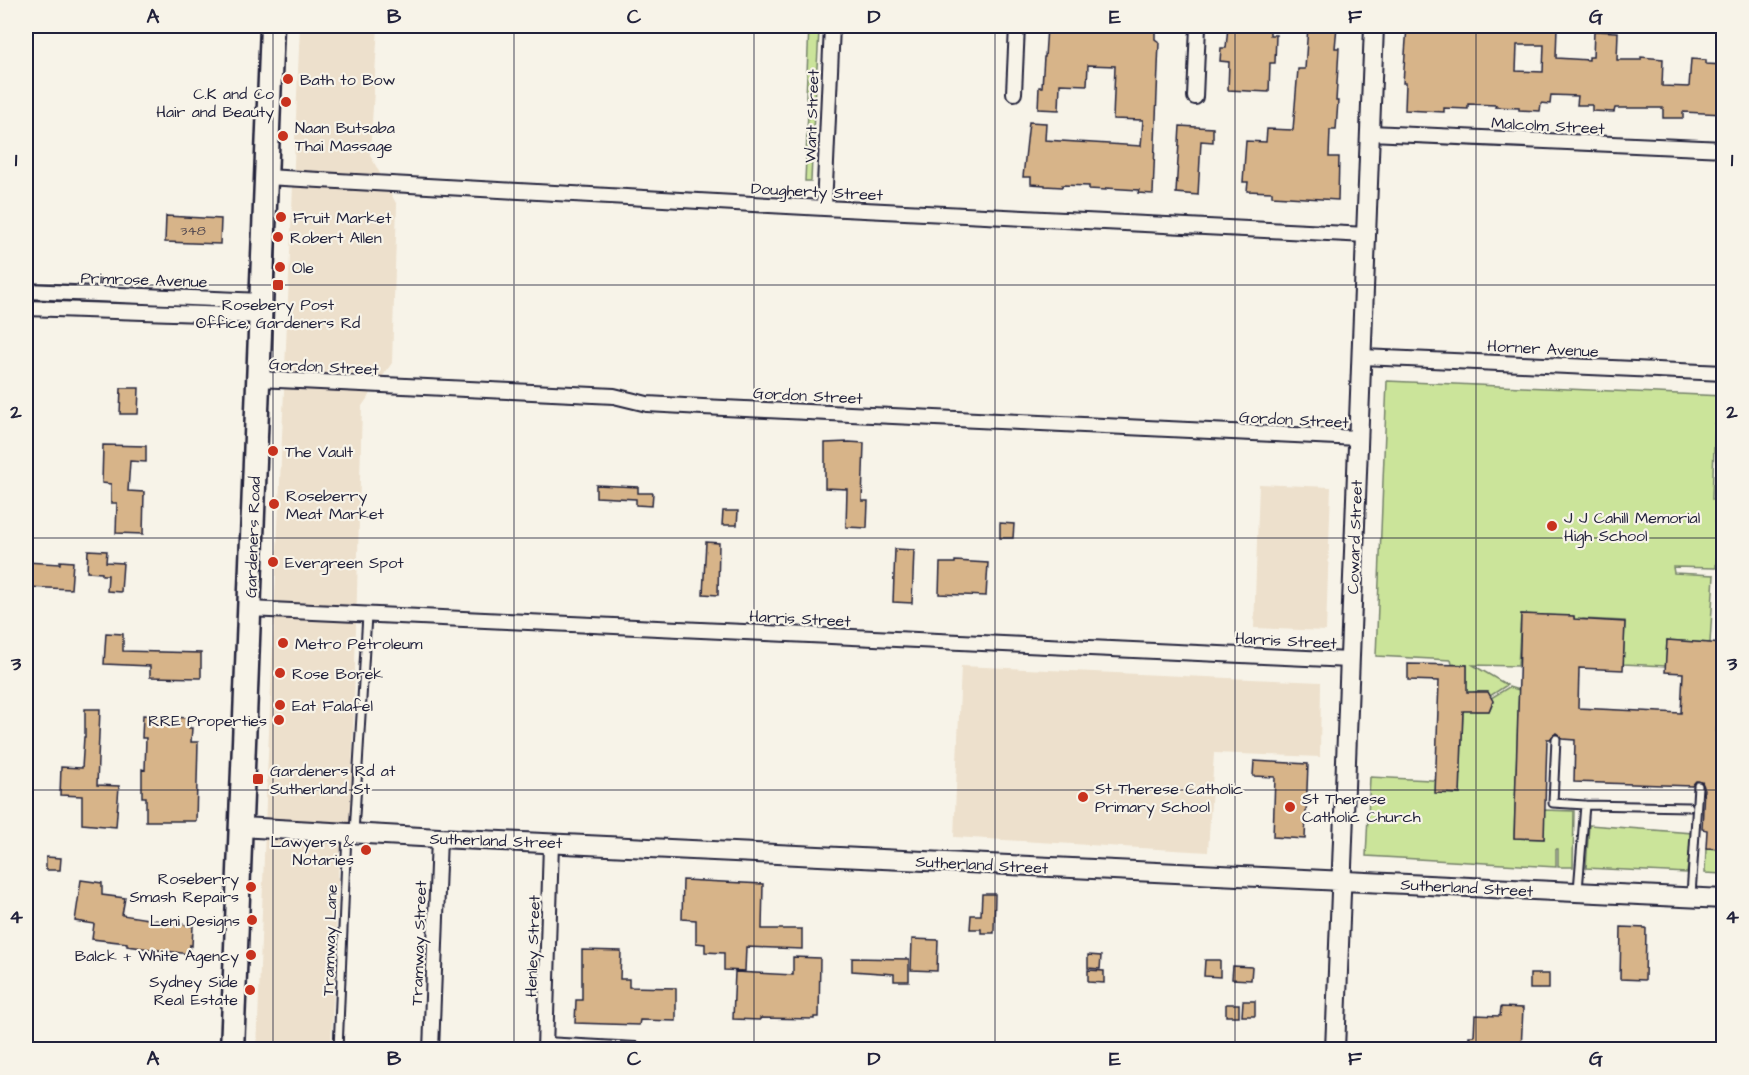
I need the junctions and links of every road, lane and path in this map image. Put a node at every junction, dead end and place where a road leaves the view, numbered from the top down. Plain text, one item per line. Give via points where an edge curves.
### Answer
1 (272, 26) edge
2 (832, 26) edge
3 (1017, 26) edge
4 (1198, 26) edge
5 (1374, 26) edge
6 (1014, 93) dead end
7 (1195, 97) dead end
8 (1370, 133) junction
9 (1724, 149) edge
10 (266, 177) junction
11 (824, 208) junction
12 (1366, 235) junction
13 (26, 291) edge
14 (96, 294) junction
15 (176, 297) junction
16 (26, 308) edge
17 (261, 308) junction
18 (95, 311) junction
19 (176, 313) junction
20 (1362, 357) junction
21 (1724, 373) edge
22 (258, 379) junction
23 (1358, 438) junction
24 (249, 609) junction
25 (367, 615) junction
26 (1350, 660) junction
27 (1556, 739) dead end
28 (1698, 786) dead end
29 (1586, 805) junction
30 (1689, 807) dead end
31 (240, 827) junction
32 (351, 832) junction
33 (439, 838) junction
34 (551, 843) junction
35 (1340, 881) junction
36 (1578, 892) junction
37 (1691, 898) junction
38 (1724, 899) edge
39 (545, 1047) edge
40 (232, 1050) edge
41 (338, 1050) edge
42 (431, 1050) edge
43 (636, 1050) edge
44 (1335, 1050) edge

1 - 10 main road, Gardeners Road
2 - 11 street, Want Street
3 - 6 street
4 - 7 street
5 - 8 street, Coward Street
8 - 9 street, Malcolm Street
8 - 12 street, Coward Street
10 - 11 street, Dougherty Street
10 - 17 main road, Gardeners Road
11 - 12 street, Dougherty Street
12 - 20 street, Coward Street
13 - 14 street, Primrose Avenue
14 - 15 street, Primrose Avenue
14 - 18 street
15 - 17 street, Primrose Avenue
15 - 19 street
16 - 18 street, Primrose Avenue
17 - 19 street, Primrose Avenue
17 - 22 main road, Gardeners Road
18 - 19 street, Primrose Avenue
20 - 21 street, Horner Avenue
20 - 23 street, Coward Street
22 - 23 street, Gordon Street via 614,396 647,404
22 - 24 main road, Gardeners Road
23 - 26 street, Coward Street
24 - 25 street, Harris Street
24 - 31 main road, Gardeners Road
25 - 26 street, Harris Street
25 - 32 lane, Tramway Lane
26 - 35 street, Coward Street
27 - 29 lane via 1553,803
28 - 37 lane
29 - 30 lane
29 - 36 lane
31 - 32 street, Sutherland Street
31 - 40 main road, Gardeners Road
32 - 33 street, Sutherland Street
32 - 41 lane, Tramway Lane
33 - 34 street, Sutherland Street
33 - 42 street, Tramway Street
34 - 35 street, Sutherland Street
34 - 39 street, Henley Street
35 - 36 street, Sutherland Street
35 - 44 street, Coward Street
36 - 37 street, Sutherland Street
37 - 38 street, Sutherland Street
39 - 43 street

